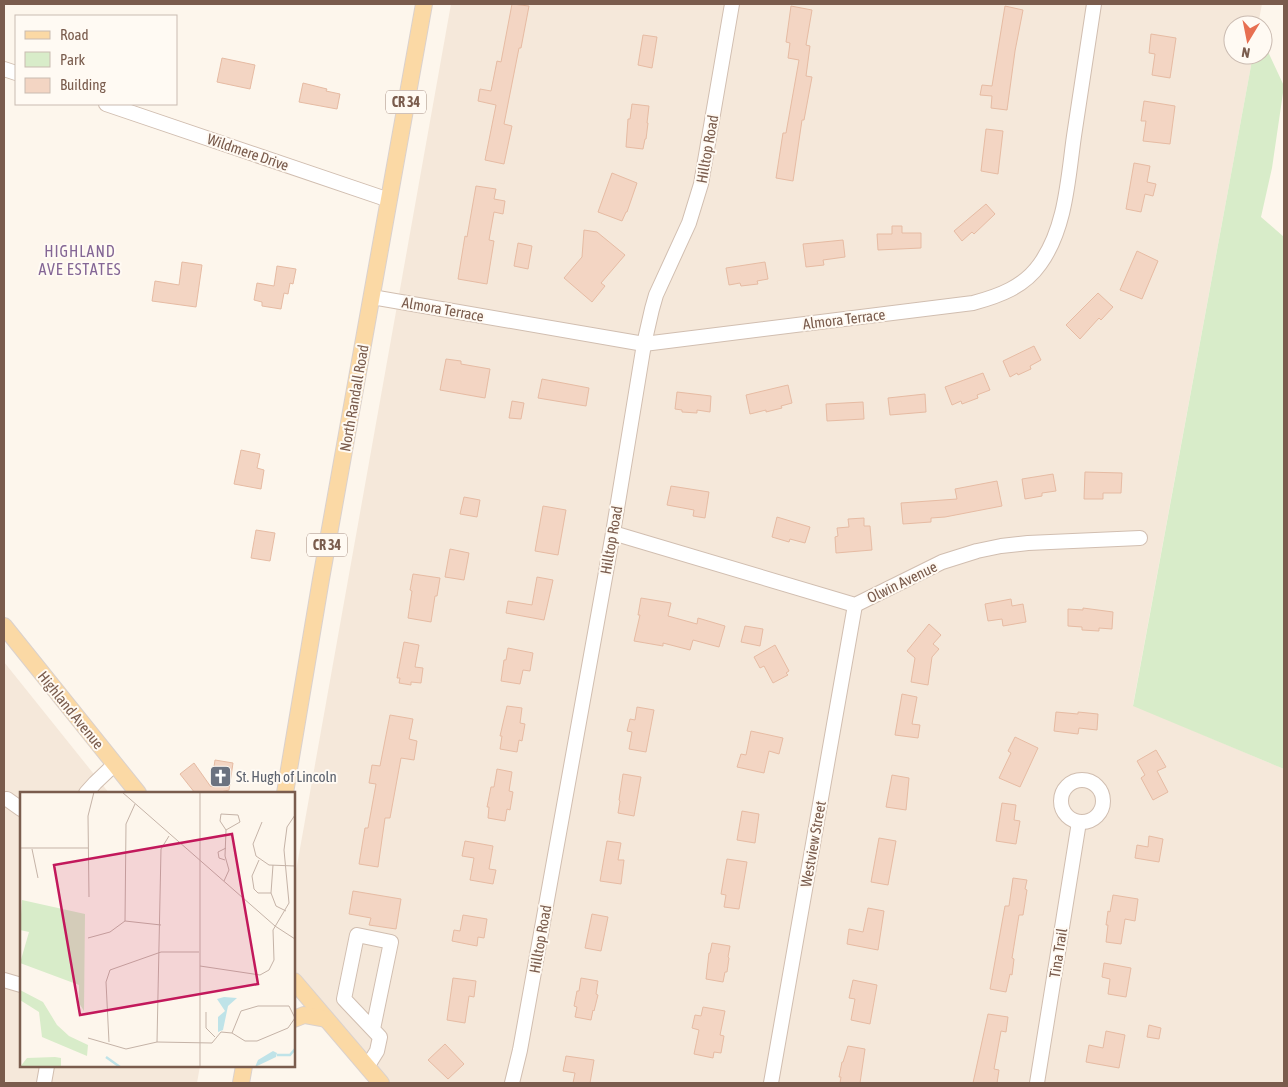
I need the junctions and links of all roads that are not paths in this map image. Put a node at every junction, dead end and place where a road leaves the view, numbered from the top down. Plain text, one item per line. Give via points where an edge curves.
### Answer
1 (424, 4) edge
2 (732, 4) edge
3 (1094, 4) edge
4 (109, 105) edge
5 (389, 200) junction
6 (372, 296) junction
7 (644, 344) junction
8 (613, 533) junction
9 (1140, 538) dead end
10 (855, 605) junction
11 (4, 626) edge
12 (115, 764) junction
13 (87, 792) edge
14 (137, 792) edge
15 (285, 792) edge
16 (6, 799) dead end
17 (20, 809) edge
18 (1079, 822) dead end
19 (4, 980) edge
20 (295, 982) edge
21 (20, 985) edge
22 (295, 1019) edge
23 (326, 1019) junction
24 (373, 1029) junction
25 (47, 1067) edge
26 (244, 1067) edge
27 (367, 1067) junction
28 (44, 1083) edge
29 (241, 1083) edge
30 (381, 1083) edge
31 (512, 1083) edge
32 (771, 1083) edge
33 (1037, 1083) edge

1 - 5 main road, North Randall Road / CR 34
2 - 7 street, Hilltop Road via 698,193 689,223 656,295
3 - 7 street, Almora Terrace via 1060,220 1048,253 1025,280 1006,292 973,303
4 - 5 street, Wildmere Drive
5 - 6 main road, North Randall Road / CR 34
6 - 7 street, Almora Terrace
6 - 15 main road, North Randall Road / CR 34
7 - 8 street, Hilltop Road
8 - 10 street, Olwin Avenue
8 - 31 street, Hilltop Road
9 - 10 street, Olwin Avenue via 1028,543 978,551 942,562
10 - 32 street, Westview Street
11 - 12 main road, Highland Avenue
12 - 13 street
12 - 14 main road, Highland Avenue
16 - 17 street
18 - 33 street, Tina Trail
19 - 21 street
20 - 23 main road
22 - 23 main road via 304,1015
23 - 27 main road
24 - 24 street via 391,942 357,935 344,999
24 - 27 street via 380,1038 377,1051
25 - 28 street
26 - 29 main road
27 - 30 main road

